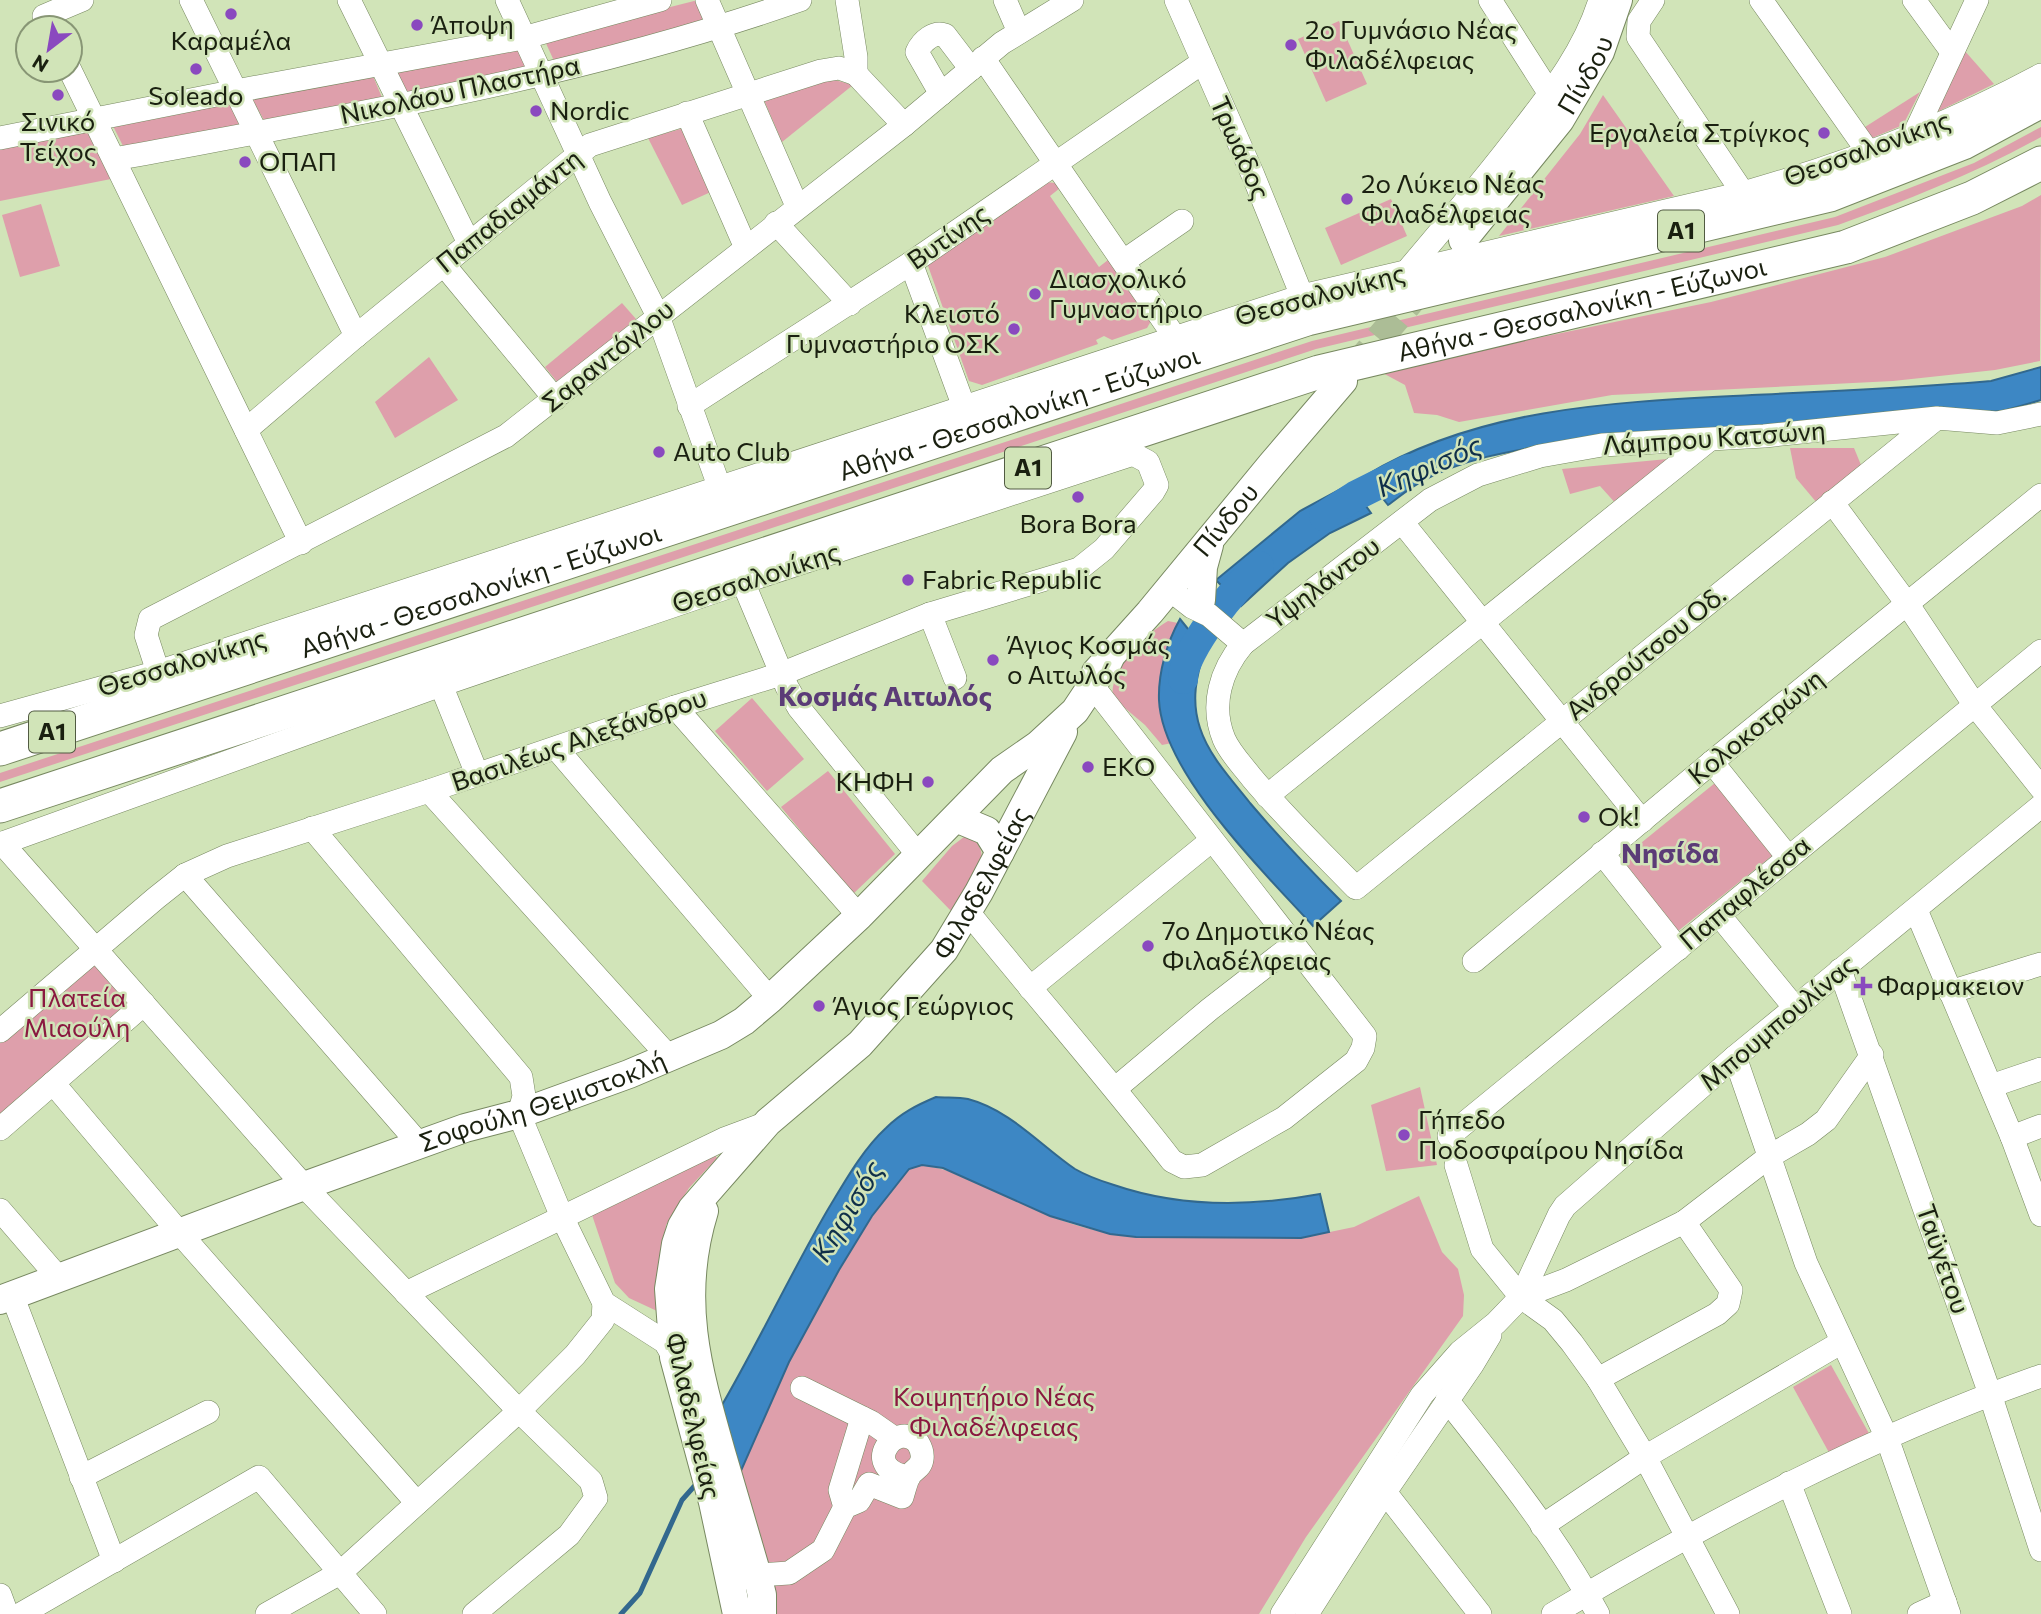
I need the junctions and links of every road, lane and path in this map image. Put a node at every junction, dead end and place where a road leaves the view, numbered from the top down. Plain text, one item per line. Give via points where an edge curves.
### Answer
1 (82, 0) edge
2 (191, 0) edge
3 (349, 0) edge
4 (507, 0) edge
5 (660, 0) edge
6 (707, 0) edge
7 (800, 0) edge
8 (847, 0) edge
9 (1005, 0) edge
10 (1072, 0) edge
11 (1176, 0) edge
12 (1490, 0) edge
13 (1600, 0) edge
14 (1618, 0) edge
15 (1653, 0) edge
16 (1761, 0) edge
17 (1914, 0) edge
18 (1977, 0) edge
19 (46, 14) edge
20 (718, 29) junction
21 (1019, 32) junction
22 (523, 38) junction
23 (1952, 52) junction
24 (1203, 62) junction
25 (977, 63) junction
26 (382, 65) junction
27 (856, 74) junction
28 (542, 75) junction
29 (2041, 75) edge
30 (77, 84) edge
31 (236, 91) junction
32 (746, 94) junction
33 (941, 94) junction
34 (1550, 94) junction
35 (2041, 101) edge
36 (402, 104) junction
37 (687, 113) junction
38 (94, 119) junction
39 (904, 125) junction
40 (256, 133) junction
41 (1914, 135) junction
42 (0, 138) edge
43 (578, 153) junction
44 (1869, 153) junction
45 (115, 159) junction
46 (1056, 162) junction
47 (2041, 163) edge
48 (1743, 193) junction
49 (797, 206) junction
50 (1182, 221) dead end
51 (776, 223) junction
52 (1463, 240) dead end
53 (469, 243) junction
54 (746, 248) junction
55 (1124, 261) junction
56 (911, 263) junction
57 (444, 265) junction
58 (1408, 271) junction
59 (850, 304) junction
60 (1304, 308) junction
61 (658, 316) junction
62 (1224, 320) joint
63 (356, 336) junction
64 (1174, 336) junction
65 (1343, 381) tunnel mouth
66 (555, 399) junction
67 (689, 406) junction
68 (964, 407) junction
69 (2041, 414) edge
70 (1937, 418) junction
71 (246, 430) junction
72 (1709, 440) junction
73 (1152, 471) joint
74 (719, 486) junction
75 (2041, 495) edge
76 (1832, 502) junction
77 (1402, 522) junction
78 (1214, 533) junction
79 (301, 542) junction
80 (743, 582) junction
81 (1173, 584) junction
82 (1908, 604) junction
83 (1150, 612) junction
84 (930, 614) junction
85 (1214, 619) junction
86 (1483, 622) junction
87 (2041, 651) edge
88 (1109, 660) junction
89 (158, 672) junction
90 (781, 674) junction
91 (955, 678) dead end
92 (441, 685) junction
93 (1092, 685) junction
94 (1974, 705) junction
95 (675, 707) junction
96 (1075, 711) junction
97 (0, 716) edge
98 (1562, 721) junction
99 (556, 747) junction
100 (0, 749) edge
101 (1712, 762) junction
102 (1002, 770) junction
103 (477, 774) junction
104 (2041, 788) edge
105 (429, 791) junction
106 (981, 792) junction
107 (1267, 796) junction
108 (0, 806) edge
109 (2041, 806) edge
110 (957, 818) junction
111 (1642, 821) junction
112 (1015, 823) junction
113 (312, 828) junction
114 (1212, 841) junction
115 (1, 844) edge
116 (1000, 852) junction
117 (1602, 853) junction
118 (919, 856) junction
119 (1788, 857) junction
120 (185, 876) junction
121 (1356, 888) joint
122 (1916, 910) junction
123 (968, 912) junction
124 (1719, 915) junction
125 (859, 916) junction
126 (1294, 944) junction
127 (96, 949) junction
128 (1678, 950) junction
129 (1474, 961) dead end
130 (2041, 964) edge
131 (1840, 970) junction
132 (1030, 988) junction
133 (1950, 992) junction
134 (770, 999) junction
135 (144, 1004) junction
136 (1795, 1008) junction
137 (1, 1028) edge
138 (1872, 1055) junction
139 (669, 1057) junction
140 (1735, 1057) junction
141 (2041, 1069) edge
142 (53, 1083) junction
143 (1990, 1086) junction
144 (1116, 1088) junction
145 (519, 1114) junction
146 (768, 1122) junction
147 (2041, 1126) edge
148 (0, 1129) edge
149 (1449, 1136) dead end
150 (2012, 1137) junction
151 (419, 1145) junction
152 (1770, 1156) junction
153 (1456, 1165) dead end
154 (713, 1185) junction
155 (304, 1186) junction
156 (0, 1210) edge
157 (2041, 1215) edge
158 (562, 1217) junction
159 (1684, 1222) junction
160 (178, 1231) junction
161 (57, 1276) junction
162 (406, 1293) junction
163 (1521, 1297) junction
164 (6, 1298) edge
165 (604, 1303) junction
166 (1496, 1323) junction
167 (1842, 1342) junction
168 (674, 1357) junction
169 (2041, 1376) edge
170 (1598, 1379) junction
171 (802, 1388) dead end
172 (694, 1393) junction
173 (1990, 1394) junction
174 (1447, 1401) junction
175 (519, 1411) junction
176 (208, 1412) dead end
177 (862, 1418) junction
178 (1887, 1438) junction
179 (1645, 1457) junction
180 (81, 1478) junction
181 (1789, 1483) junction
182 (1385, 1492) junction
183 (417, 1503) junction
184 (845, 1507) junction
185 (1542, 1526) junction
186 (1688, 1536) junction
187 (2041, 1550) edge
188 (114, 1561) junction
189 (340, 1573) junction
190 (744, 1577) junction
191 (1587, 1594) junction
192 (0, 1595) edge
193 (1947, 1608) edge
194 (1720, 1611) edge
195 (7, 1614) edge
196 (21, 1614) edge
197 (267, 1614) edge
198 (375, 1614) edge
199 (474, 1614) edge
200 (737, 1614) edge
201 (762, 1614) edge
202 (1282, 1614) edge
203 (1307, 1614) edge
204 (1480, 1614) edge
205 (1553, 1614) edge
206 (1598, 1614) edge
207 (1840, 1614) edge
208 (1919, 1614) edge

1 - 19 street
2 - 31 street
3 - 26 street
4 - 22 street
5 - 22 street, Νικολάου Πλαστήρα
6 - 20 street
7 - 20 street, Νικολάου Πλαστήρα
8 - 27 street
9 - 21 street
10 - 21 street, Σαραντόγλου
11 - 24 street, Τρωάδος
12 - 34 street
13 - 34 street, Πίνδου via 1580,47
14 - 52 main road, Πίνδου via 1600,52 1560,120
15 - 48 street via 1639,21 1638,37
16 - 44 street
17 - 23 street
18 - 23 street
20 - 28 street, Νικολάου Πλαστήρα
20 - 32 street
21 - 25 street, Σαραντόγλου
22 - 26 street, Νικολάου Πλαστήρα
22 - 28 street
23 - 41 street
24 - 46 street, Βυτίνης
24 - 60 street, Τρωάδος
25 - 33 street, Σαραντόγλου
25 - 33 street via 946,35 928,39 918,52
25 - 46 street
26 - 31 street, Νικολάου Πλαστήρα
26 - 36 street
27 - 32 street, Παπαδιαμάντη via 839,68 821,71
27 - 39 street
28 - 36 street, Νικολάου Πλαστήρα
28 - 43 street
29 - 41 street, Θεσσαλονίκης
30 - 38 street
31 - 38 street, Νικολάου Πλαστήρα
31 - 40 street
32 - 37 street, Παπαδιαμάντη
32 - 49 street
33 - 39 street, Σαραντόγλου
34 - 58 street, Πίνδου
35 - 60 highway, Αθήνα - Θεσσαλονίκη - Εύζωνοι / Α1 via 1963,143 1830,195
36 - 40 street, Νικολάου Πλαστήρα
36 - 53 street
37 - 43 street, Παπαδιαμάντη via 612,136
37 - 54 street
38 - 42 street, Νικολάου Πλαστήρα
38 - 45 street
39 - 49 street, Σαραντόγλου
40 - 45 street, Νικολάου Πλαστήρα
40 - 63 street
41 - 44 street, Θεσσαλονίκης
43 - 53 street, Παπαδιαμάντη
43 - 61 street
44 - 48 street, Θεσσαλονίκης
45 - 71 street
46 - 55 street
46 - 56 street, Βυτίνης
47 - 108 highway, Αθήνα - Θεσσαλονίκη - Εύζωνοι / Α1 via 1972,198 1846,247 1319,372
48 - 58 street, Θεσσαλονίκης
49 - 51 street, Σαραντόγλου
50 - 55 street
51 - 54 street, Σαραντόγλου
51 - 59 street
53 - 57 street, Παπαδιαμάντη
54 - 61 street, Σαραντόγλου
55 - 64 street
56 - 59 street, Βυτίνης
56 - 68 street
57 - 63 street, Παπαδιαμάντη
57 - 66 street
58 - 60 street, Θεσσαλονίκης
59 - 67 street, Βυτίνης
60 - 62 highway
60 - 100 highway, Αθήνα - Θεσσαλονίκη - Εύζωνοι / Α1
61 - 66 street, Σαραντόγλου
61 - 67 street
62 - 64 street, Θεσσαλονίκης
63 - 71 street, Παπαδιαμάντη
64 - 68 street, Θεσσαλονίκης
65 - 78 main road, Πίνδου
66 - 79 street, Σαραντόγλου via 494,443
67 - 74 street
68 - 74 street, Θεσσαλονίκης
69 - 70 street, Λάμπρου Κατσώνη via 1997,422
70 - 72 street, Λάμπρου Κατσώνη
70 - 76 street, Ανδρούτσου Οδ.
71 - 79 street
72 - 77 street, Λάμπρου Κατσώνη via 1602,445 1540,456 1455,486
72 - 86 street
73 - 80 street, Θεσσαλονίκης via 1148,462 1133,454
73 - 84 street, Βασιλέως Αλεξάνδρου via 1157,485 1153,492 1104,549 1079,569
74 - 89 street, Θεσσαλονίκης
75 - 82 street, Κολοκοτρώνη
76 - 82 street
76 - 98 street, Ανδρούτσου Οδ.
77 - 85 street, Υψηλάντου
77 - 86 street
78 - 81 main road, Πίνδου
78 - 85 main road via 1203,567
79 - 89 street, Σαραντόγλου via 150,619 146,635
80 - 90 street
80 - 92 street, Θεσσαλονίκης
81 - 83 main road, Πίνδου
81 - 85 street
82 - 94 street
82 - 101 street, Κολοκοτρώνη
83 - 85 main road via 1166,608
83 - 88 main road, Πίνδου
84 - 90 street, Βασιλέως Αλεξάνδρου
84 - 91 street
85 - 107 street, Υψηλάντου via 1229,660 1220,684 1220,726 1230,750
86 - 98 street
86 - 107 street
87 - 94 street, Παπαφλέσσα
88 - 93 main road, Σοφούλη Θεμιστοκλή
88 - 102 main road, Σοφούλη Θεμιστοκλή via 1026,735
89 - 97 street, Θεσσαλονίκης
90 - 95 street, Βασιλέως Αλεξάνδρου
90 - 118 street via 799,708
92 - 103 street
92 - 115 street, Θεσσαλονίκης
93 - 96 main road, Σοφούλη Θεμιστοκλή
93 - 114 street
94 - 104 street
94 - 119 street, Παπαφλέσσα
95 - 99 street, Βασιλέως Αλεξάνδρου
95 - 125 street
96 - 102 main road, Σοφούλη Θεμιστοκλή
96 - 112 main road, Φιλαδελφείας
98 - 111 street
98 - 121 street, Ανδρούτσου Οδ.
99 - 103 street, Βασιλέως Αλεξάνδρου
99 - 134 street
101 - 111 street, Κολοκοτρώνη
101 - 119 street
102 - 106 main road, Σοφούλη Θεμιστοκλή
103 - 105 street, Βασιλέως Αλεξάνδρου
105 - 113 street, Βασιλέως Αλεξάνδρου
105 - 139 street
106 - 110 main road, Σοφούλη Θεμιστοκλή
106 - 112 main road via 1009,808
107 - 121 street, Υψηλάντου
109 - 122 street, Μπουμπουλίνας
110 - 116 main road via 987,831
110 - 118 main road, Σοφούλη Θεμιστοκλή
111 - 117 street, Κολοκοτρώνη
112 - 116 main road, Φιλαδελφείας
113 - 120 street, Βασιλέως Αλεξάνδρου via 227,856
113 - 145 street via 521,1077 524,1096
114 - 126 street
114 - 132 street
115 - 127 street
116 - 123 main road, Φιλαδελφείας
117 - 128 street
117 - 129 street, Κολοκοτρώνη
118 - 125 main road, Σοφούλη Θεμιστοκλή
119 - 124 street, Παπαφλέσσα
120 - 127 street, Βασιλέως Αλεξάνδρου
120 - 151 street
122 - 131 street, Μπουμπουλίνας
122 - 133 street
123 - 132 street
123 - 146 main road, Φιλαδελφείας via 944,950 860,1044
124 - 128 street, Παπαφλέσσα
124 - 136 street
125 - 134 main road, Σοφούλη Θεμιστοκλή
126 - 144 street
126 - 144 street via 1365,1036 1356,1061 1284,1118 1202,1165 1184,1167 1172,1161
127 - 135 street
127 - 137 street, Βασιλέως Αλεξάνδρου
128 - 149 street, Παπαφλέσσα
130 - 133 street
131 - 136 street, Μπουμπουλίνας
131 - 138 street, Ταϋγέτου
132 - 144 street
133 - 143 street
134 - 139 main road, Σοφούλη Θεμιστοκλή via 721,1035
135 - 142 street
135 - 155 street
136 - 140 street, Μπουμπουλίνας
138 - 152 street via 1826,1120
138 - 173 street, Ταϋγέτου
139 - 145 main road, Σοφούλη Θεμιστοκλή
140 - 152 street
140 - 163 street, Μπουμπουλίνας via 1561,1211
141 - 143 street
142 - 148 street
142 - 160 street
143 - 150 street
145 - 151 main road, Σοφούλη Θεμιστοκλή
145 - 158 street
146 - 154 main road, Φιλαδελφείας
146 - 158 street
147 - 150 street
150 - 157 street
151 - 155 main road, Σοφούλη Θεμιστοκλή
152 - 159 street
152 - 167 street via 1806,1263
153 - 163 street via 1482,1249
154 - 168 main road, Φιλαδελφείας via 692,1209 676,1244 669,1289
154 - 172 main road, Φιλαδελφείας via 691,1280
155 - 160 main road, Σοφούλη Θεμιστοκλή
155 - 162 street
156 - 161 street
158 - 162 street
158 - 165 street
159 - 163 street
159 - 170 street via 1731,1290 1728,1304
160 - 161 main road, Σοφούλη Θεμιστοκλή
160 - 183 street
161 - 164 main road, Σοφούλη Θεμιστοκλή
162 - 175 street
163 - 166 street
163 - 170 street via 1553,1320
164 - 180 street
165 - 168 street via 665,1342
165 - 175 street via 603,1320
166 - 174 street
166 - 202 street via 1460,1352 1422,1395
167 - 178 street
167 - 179 street
168 - 172 main road, Φιλαδελφείας
169 - 173 street
170 - 179 street
171 - 177 street
172 - 190 main road, Φιλαδελφείας
173 - 178 street
173 - 187 street, Ταϋγέτου
174 - 182 street
174 - 185 street
175 - 183 street
175 - 199 street via 591,1481 596,1498 569,1535
176 - 180 street
177 - 184 street via 840,1490
177 - 184 street via 894,1438 916,1441 922,1461 909,1477 902,1497 869,1484 859,1500
178 - 181 street
178 - 193 street
179 - 185 street
179 - 186 street
180 - 188 street
181 - 186 street
181 - 207 street
182 - 203 street
182 - 204 street
183 - 189 street
184 - 190 street via 823,1550 789,1573
185 - 191 street
186 - 191 street
186 - 194 street
188 - 189 street via 259,1477
188 - 196 street
189 - 197 street
189 - 198 street
190 - 200 main road, Φιλαδελφείας
190 - 201 main road, Φιλαδελφείας
191 - 205 street
191 - 206 street
192 - 195 street
193 - 208 street

